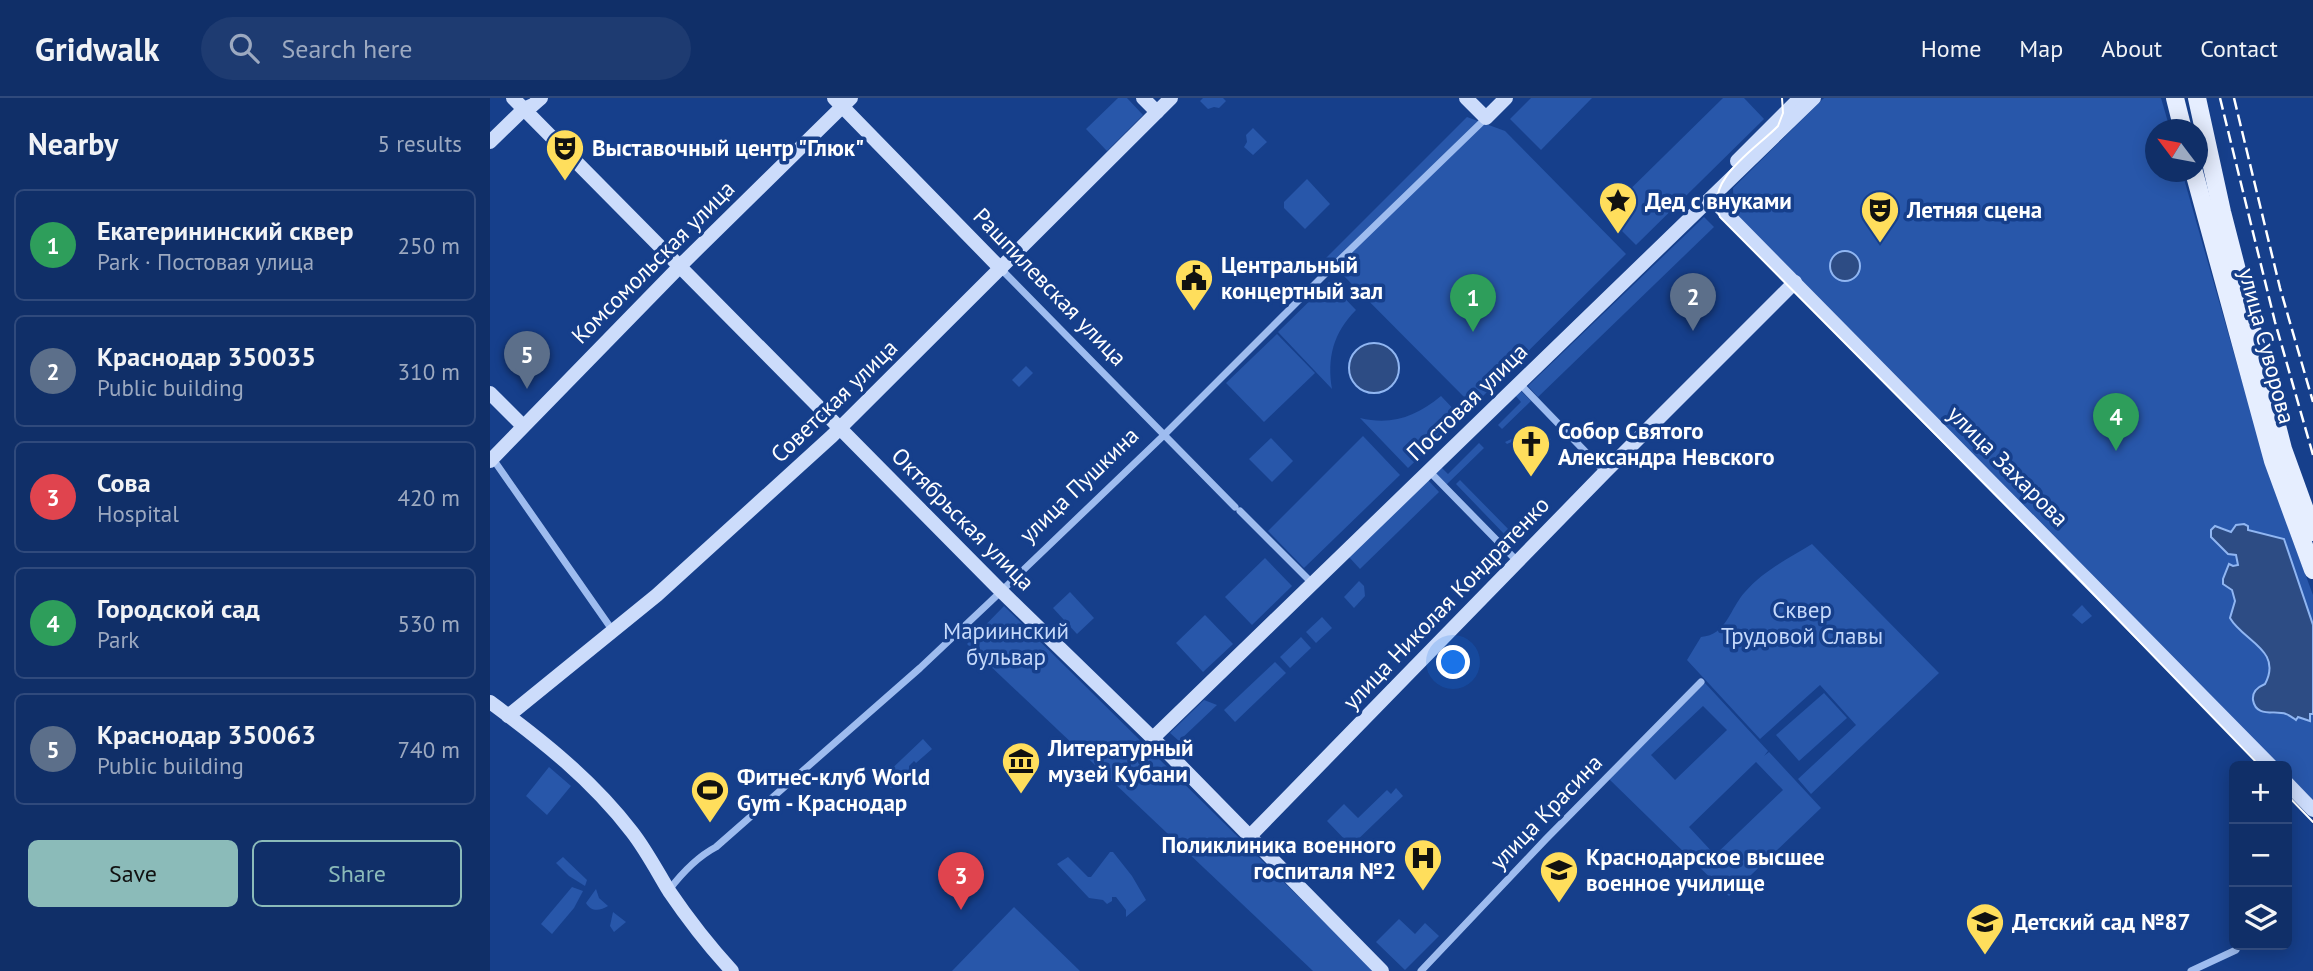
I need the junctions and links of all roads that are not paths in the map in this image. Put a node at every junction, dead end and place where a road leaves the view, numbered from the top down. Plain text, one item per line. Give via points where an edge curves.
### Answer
1 (1143, 98) edge
2 (1466, 98) edge
3 (1506, 98) edge
4 (1814, 98) edge
5 (2174, 98) edge
6 (2189, 98) edge
7 (2197, 98) edge
8 (842, 101) edge
9 (527, 102) edge
10 (1163, 103) edge
11 (1793, 105) edge
12 (1486, 118) junction
13 (2180, 119) edge
14 (490, 142) edge
15 (2197, 182) edge
16 (1712, 199) junction
17 (2222, 212) junction
18 (682, 264) junction
19 (1001, 269) junction
20 (1795, 282) junction
21 (1517, 381) junction
22 (490, 393) edge
23 (523, 426) junction
24 (843, 426) junction
25 (1164, 435) junction
26 (491, 459) edge
27 (1427, 469) junction
28 (1605, 472) junction
29 (2313, 532) edge
30 (1518, 562) junction
31 (2313, 570) edge
32 (1309, 580) junction
33 (1004, 588) junction
34 (613, 631) junction
35 (1701, 682) dead end
36 (490, 702) edge
37 (508, 716) junction
38 (1154, 734) junction
39 (2266, 761) edge
40 (2292, 788) edge
41 (2313, 810) edge
42 (1253, 833) junction
43 (669, 890) junction
44 (2236, 950) dead end
45 (732, 971) edge
46 (1382, 971) edge
47 (1394, 971) edge
48 (1421, 971) edge
49 (2191, 971) edge

1 - 10 street
2 - 12 street
3 - 12 street, улица Пушкина
4 - 11 street, Постовая улица
5 - 13 main road
6 - 17 main road, улица Суворова
7 - 17 main road, улица Суворова
8 - 18 street, Комсомольская улица
8 - 19 street, Рашпилевская улица
9 - 14 street
9 - 18 street, Октябрьская улица
10 - 19 street, Советская улица
11 - 16 street, Постовая улица
11 - 21 street, Постовая улица
12 - 25 street, улица Пушкина
15 - 31 main road, улица Суворова via 2273,461
16 - 20 street, улица Захарова
16 - 21 street, Постовая улица
17 - 29 main road, улица Суворова via 2283,449
18 - 23 street, Комсомольская улица
18 - 24 street, Октябрьская улица
19 - 24 street, Советская улица
19 - 25 street, Рашпилевская улица
20 - 28 street, улица Николая Кондратенко
20 - 39 street, улица Захарова
21 - 27 street, Постовая улица
21 - 28 street
22 - 23 street
23 - 26 street, Комсомольская улица
24 - 33 street, Октябрьская улица
24 - 34 street, Советская улица
25 - 32 street, Рашпилевская улица
25 - 33 street, улица Пушкина
26 - 34 street
27 - 30 street
27 - 32 street, Постовая улица
27 - 38 street, Постовая улица
28 - 30 street, улица Николая Кондратенко
30 - 42 street, улица Николая Кондратенко
32 - 38 street, Постовая улица
33 - 38 street, Октябрьская улица
33 - 43 street, улица Пушкина via 920,668 688,868
34 - 37 street, Советская улица
35 - 48 street, улица Красина
36 - 37 street
37 - 43 street via 599,792 633,833
38 - 42 street, Октябрьская улица
40 - 41 street
42 - 46 street, Октябрьская улица
42 - 47 street, Октябрьская улица
43 - 45 street
44 - 49 street

